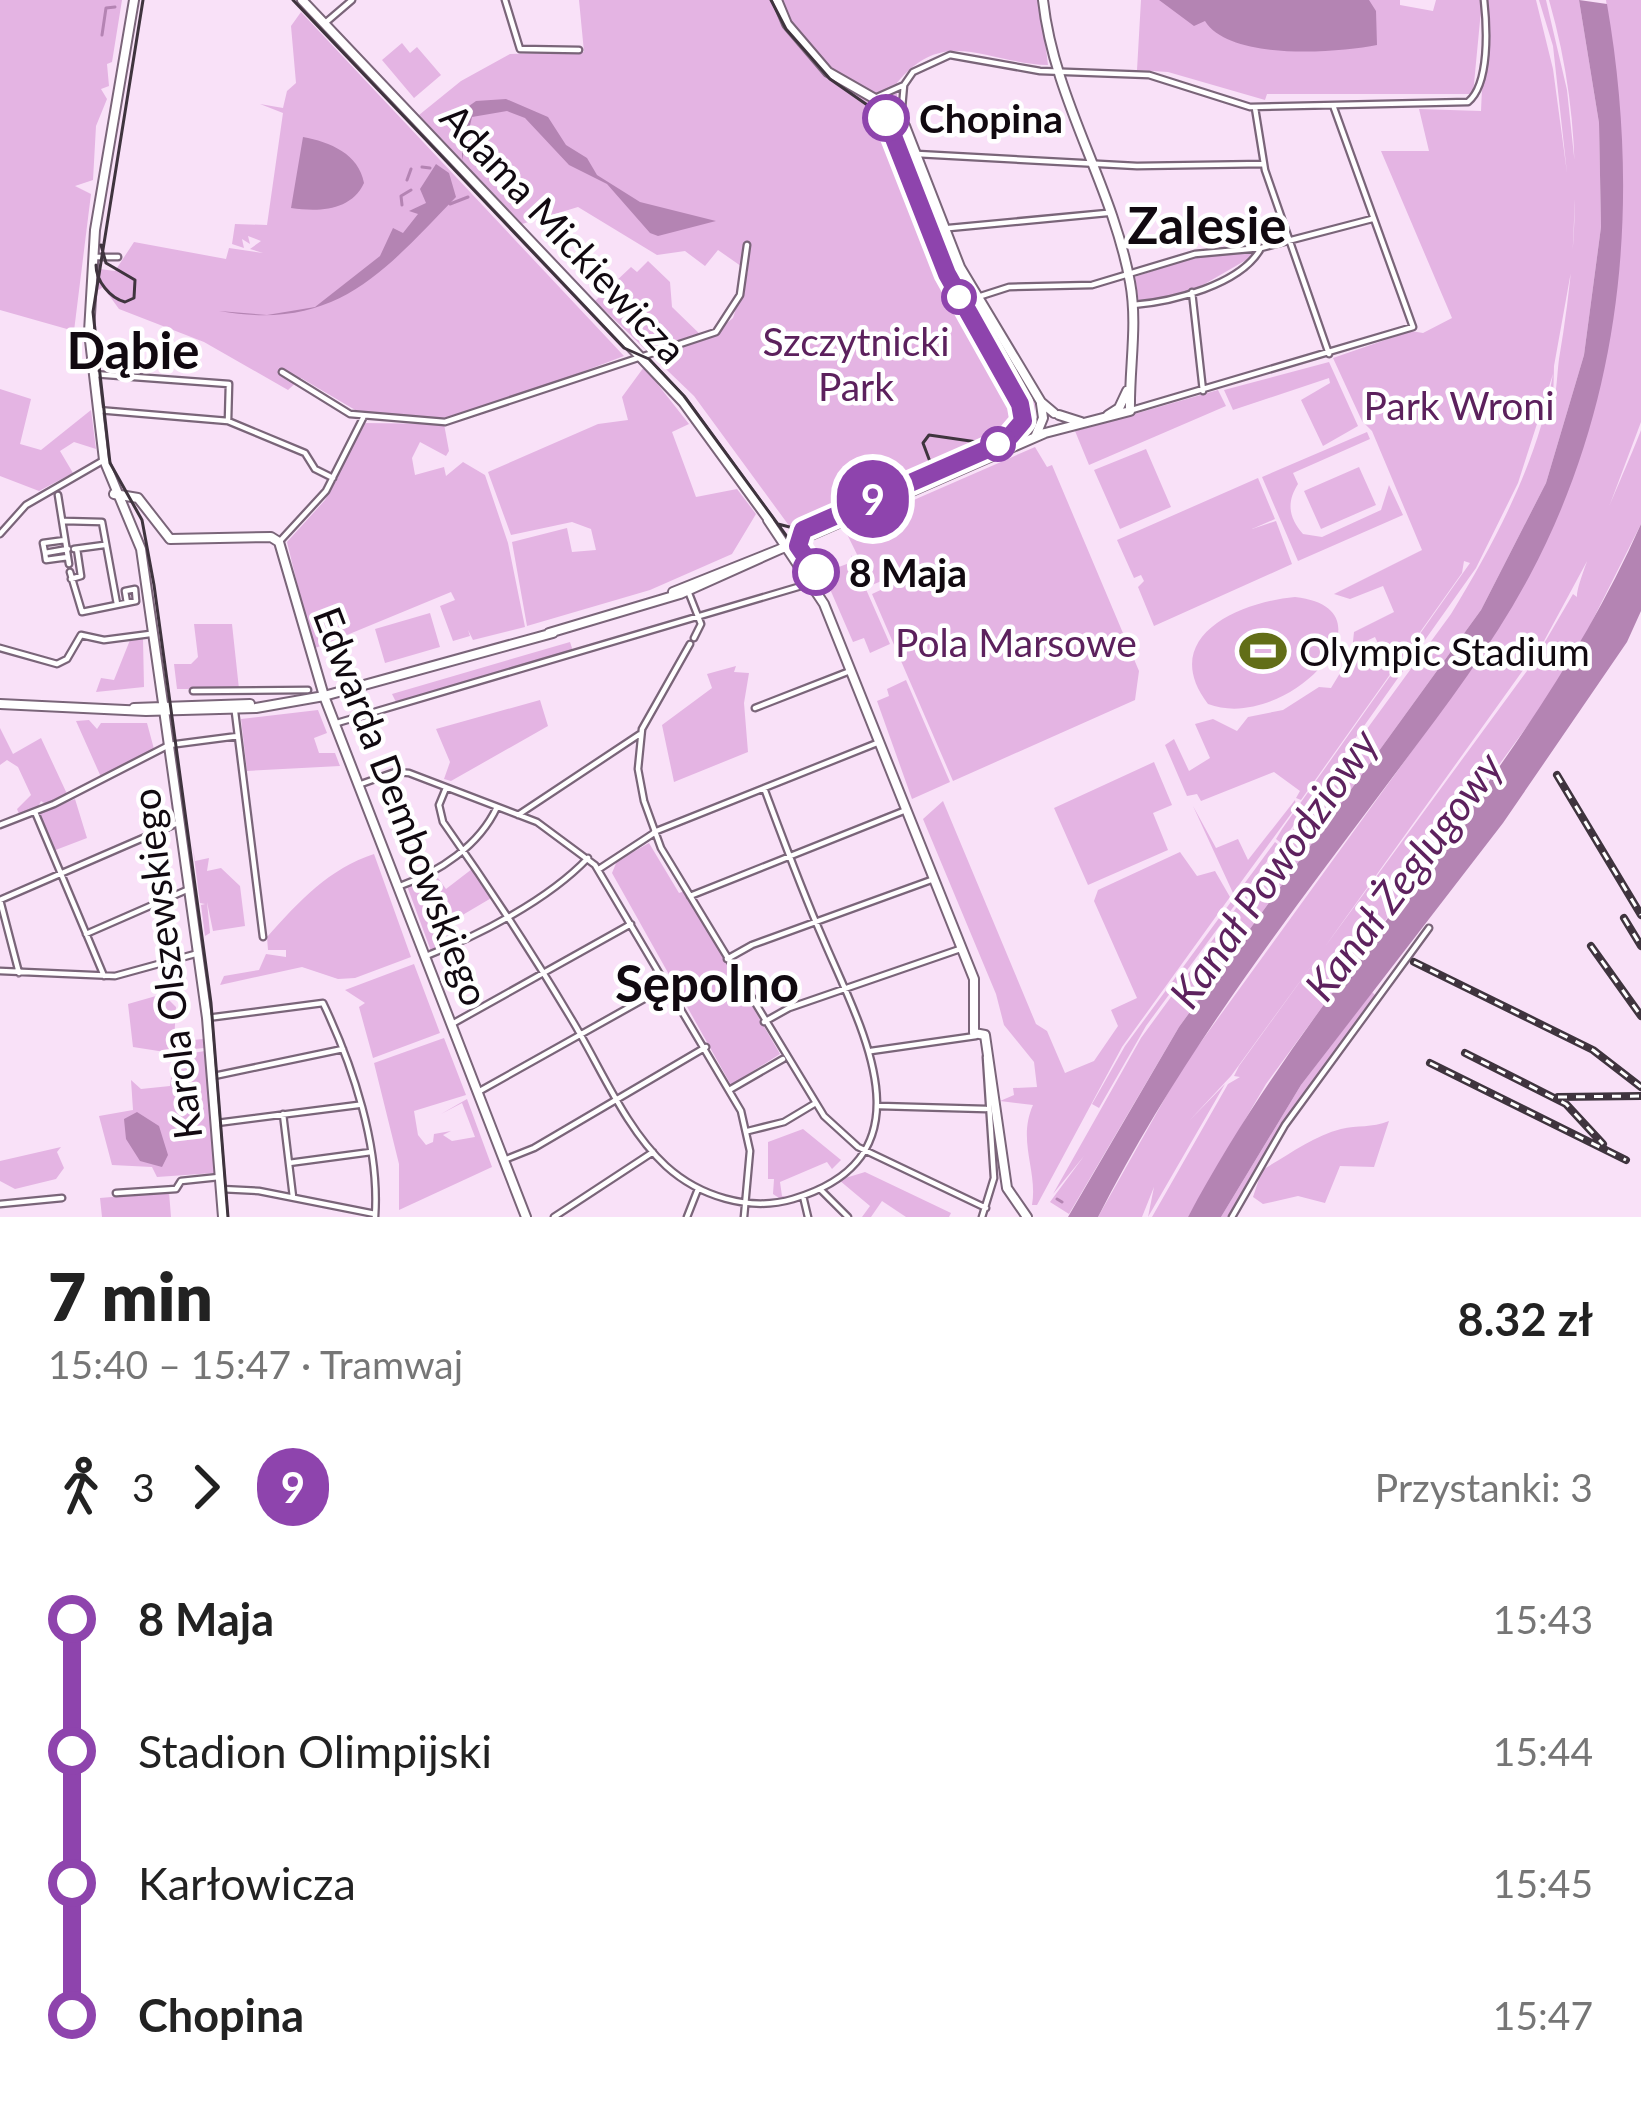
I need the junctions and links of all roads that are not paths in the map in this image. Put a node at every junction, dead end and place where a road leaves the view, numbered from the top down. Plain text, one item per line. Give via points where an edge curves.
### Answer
1 (134, 0) edge
2 (302, 0) edge
3 (352, 0) edge
4 (505, 0) edge
5 (777, 0) edge
6 (1043, 0) edge
7 (1484, 0) edge
8 (324, 24) junction
9 (579, 50) dead end
10 (1054, 72) junction
11 (904, 86) junction
12 (873, 98) junction
13 (1255, 108) junction
14 (1334, 108) junction
15 (901, 121) junction
16 (917, 154) junction
17 (1090, 164) junction
18 (1264, 164) junction
19 (1108, 213) junction
20 (1372, 219) junction
21 (943, 230) junction
22 (1287, 240) junction
23 (747, 245) dead end
24 (1261, 248) junction
25 (92, 256) junction
26 (118, 257) dead end
27 (1129, 277) junction
28 (1192, 292) junction
29 (976, 299) junction
30 (1133, 305) junction
31 (638, 353) junction
32 (1329, 355) junction
33 (282, 372) dead end
34 (93, 374) junction
35 (1203, 391) junction
36 (1041, 402) junction
37 (1124, 409) junction
38 (98, 410) junction
39 (350, 415) junction
40 (1059, 415) junction
41 (363, 418) junction
42 (1042, 420) junction
43 (228, 421) junction
44 (1082, 422) junction
45 (354, 430) junction
46 (1054, 431) junction
47 (1033, 438) junction
48 (104, 460) junction
49 (333, 478) junction
50 (114, 494) junction
51 (58, 495) dead end
52 (64, 521) junction
53 (0, 534) edge
54 (67, 540) junction
55 (279, 542) junction
56 (104, 544) junction
57 (786, 546) junction
58 (77, 549) junction
59 (69, 562) junction
60 (811, 582) junction
61 (688, 591) junction
62 (111, 593) junction
63 (661, 599) junction
64 (117, 604) junction
65 (699, 620) junction
66 (154, 634) junction
67 (0, 648) edge
68 (851, 671) junction
69 (269, 690) junction
70 (308, 690) dead end
71 (193, 691) dead end
72 (323, 696) junction
73 (0, 704) edge
74 (270, 705) junction
75 (164, 707) junction
76 (755, 708) dead end
77 (235, 710) junction
78 (337, 723) junction
79 (640, 734) junction
80 (238, 736) junction
81 (879, 742) junction
82 (169, 746) junction
83 (362, 784) junction
84 (446, 788) junction
85 (764, 788) junction
86 (497, 807) junction
87 (906, 810) junction
88 (35, 812) junction
89 (518, 815) junction
90 (180, 821) junction
91 (0, 825) edge
92 (654, 833) junction
93 (464, 849) junction
94 (790, 855) junction
95 (588, 858) junction
96 (598, 869) junction
97 (59, 875) junction
98 (934, 879) junction
99 (400, 886) junction
100 (189, 889) junction
101 (690, 896) junction
102 (0, 900) edge
103 (509, 913) junction
104 (817, 922) junction
105 (632, 923) junction
106 (1429, 928) dead end
107 (86, 934) junction
108 (263, 937) dead end
109 (962, 948) junction
110 (198, 953) junction
111 (426, 956) junction
112 (727, 959) junction
113 (0, 971) edge
114 (19, 973) junction
115 (545, 975) junction
116 (104, 976) junction
117 (669, 985) junction
118 (847, 989) junction
119 (207, 1018) junction
120 (764, 1022) junction
121 (452, 1024) junction
122 (981, 1035) junction
123 (582, 1036) junction
124 (706, 1047) junction
125 (343, 1049) junction
126 (871, 1051) junction
127 (784, 1058) junction
128 (987, 1069) junction
129 (213, 1076) junction
130 (731, 1089) junction
131 (478, 1092) junction
132 (618, 1099) junction
133 (814, 1103) junction
134 (358, 1105) junction
135 (879, 1106) junction
136 (986, 1109) junction
137 (283, 1114) junction
138 (217, 1123) junction
139 (748, 1131) junction
140 (862, 1150) junction
141 (371, 1152) junction
142 (653, 1152) junction
143 (504, 1160) junction
144 (289, 1163) junction
145 (220, 1178) junction
146 (698, 1188) junction
147 (820, 1189) junction
148 (221, 1190) junction
149 (116, 1193) dead end
150 (803, 1196) junction
151 (293, 1197) junction
152 (62, 1198) dead end
153 (746, 1202) junction
154 (0, 1204) edge
155 (986, 1208) junction
156 (1018, 1209) junction
157 (375, 1216) edge
158 (223, 1217) edge
159 (526, 1217) edge
160 (554, 1217) edge
161 (687, 1217) edge
162 (744, 1217) edge
163 (808, 1217) edge
164 (848, 1217) edge
165 (982, 1217) edge
166 (1010, 1217) edge
167 (1027, 1217) edge
168 (1232, 1217) edge

1 - 25 main road, Karola Olszewskiego
2 - 8 main road, Adama Mickiewicza
3 - 8 street
4 - 9 street via 520,50
5 - 12 main road via 828,72
6 - 10 main road
7 - 14 street via 1484,57 1471,100 1342,101
8 - 31 main road, Adama Mickiewicza
10 - 11 street via 950,55 926,61
10 - 13 street via 1149,75
10 - 17 main road
11 - 12 street
11 - 15 street
12 - 15 main road
13 - 14 street
13 - 18 street
14 - 20 street
15 - 16 main road
16 - 17 street
16 - 21 main road
17 - 18 street
17 - 19 main road
18 - 22 street
19 - 21 street
19 - 27 main road
20 - 22 street
20 - 32 street via 1413,327
21 - 29 main road
22 - 24 street
22 - 32 street
23 - 31 street via 741,290 723,327
24 - 27 street via 1215,249
24 - 28 street
25 - 26 street
25 - 34 main road, Karola Olszewskiego
27 - 29 street via 1009,287
27 - 30 main road
28 - 30 street
28 - 35 street
29 - 36 main road
30 - 37 main road
31 - 41 street via 460,420
31 - 57 main road, Adama Mickiewicza via 688,408
32 - 35 street
33 - 39 street
34 - 38 main road, Karola Olszewskiego
34 - 43 street via 229,384
35 - 37 street
36 - 40 main road
36 - 42 main road
37 - 44 main road
38 - 43 street
38 - 48 main road, Karola Olszewskiego
39 - 41 street
39 - 45 street
40 - 42 main road
40 - 44 main road
40 - 46 main road
41 - 45 street
42 - 46 main road
42 - 47 main road
43 - 49 street via 305,453 315,470
44 - 46 main road
45 - 49 street
46 - 47 main road
47 - 57 main road
48 - 50 main road, Karola Olszewskiego
48 - 53 street via 26,505
49 - 55 street
50 - 55 main road via 136,497 175,541
50 - 66 main road, Karola Olszewskiego via 140,545
51 - 52 street
52 - 54 street
52 - 56 street via 102,522
54 - 59 street
54 - 59 street via 44,543 46,560
55 - 72 main road, Edwarda Dembowskiego
56 - 58 street
56 - 62 street
57 - 60 main road, Adama Mickiewicza
57 - 61 main road
57 - 63 main road
58 - 59 street
58 - 59 street via 81,576
59 - 64 street via 82,612
60 - 65 street
60 - 68 main road, Adama Mickiewicza
61 - 63 main road
61 - 65 street
62 - 64 street
62 - 64 street via 125,591 127,602
63 - 72 main road
65 - 78 street
65 - 79 street
66 - 67 street via 81,635 57,664
66 - 75 main road, Karola Olszewskiego
68 - 76 street
68 - 81 main road, Adama Mickiewicza
69 - 70 street
69 - 71 street
69 - 74 street
72 - 74 main road
72 - 78 main road, Edwarda Dembowskiego
73 - 75 main road
74 - 75 main road
74 - 77 main road
75 - 77 main road
75 - 82 main road, Karola Olszewskiego
77 - 80 street
78 - 83 main road, Edwarda Dembowskiego
79 - 89 street
79 - 92 street via 638,776
80 - 82 street
80 - 108 street
81 - 85 street
81 - 87 main road, Adama Mickiewicza
82 - 88 street
82 - 90 main road, Karola Olszewskiego
83 - 84 street via 402,772
83 - 99 main road, Edwarda Dembowskiego
84 - 86 street
84 - 93 street via 441,817
85 - 92 street
85 - 94 street
86 - 89 street
86 - 93 street
87 - 94 street
87 - 98 main road, Adama Mickiewicza
88 - 91 street
88 - 97 street
89 - 95 street
90 - 97 street
90 - 100 main road, Karola Olszewskiego
92 - 96 street
92 - 101 street
93 - 99 street
93 - 103 street
94 - 101 street
94 - 104 street
95 - 96 street
95 - 103 street
96 - 105 street
97 - 102 street
97 - 107 street
98 - 104 street
98 - 109 main road, Adama Mickiewicza
99 - 111 main road, Edwarda Dembowskiego
100 - 107 street
100 - 110 main road, Karola Olszewskiego
101 - 112 street
102 - 114 street
103 - 111 street
103 - 115 street
104 - 112 street
104 - 118 street
105 - 115 street
105 - 117 street
106 - 168 street via 1285,1125
107 - 116 street
109 - 118 street
109 - 122 main road, Adama Mickiewicza via 978,991 972,996
110 - 116 street
110 - 119 main road, Karola Olszewskiego
111 - 121 main road, Edwarda Dembowskiego
112 - 120 street
113 - 114 street
114 - 116 street
115 - 121 street
115 - 123 street
117 - 123 street
117 - 124 street
118 - 120 street
118 - 126 street
119 - 125 street via 321,1002
119 - 129 main road, Karola Olszewskiego
120 - 127 street
121 - 131 main road, Edwarda Dembowskiego
122 - 126 street
122 - 128 main road
123 - 131 street
123 - 132 street
124 - 130 street
124 - 132 street
125 - 129 street
125 - 134 street
126 - 135 street
127 - 130 street
127 - 133 street
128 - 136 street
128 - 156 main road via 1007,1188
129 - 138 main road, Karola Olszewskiego
130 - 139 street
131 - 143 main road, Edwarda Dembowskiego
132 - 142 street
132 - 143 street
133 - 139 street via 784,1123
133 - 140 street
134 - 137 street
134 - 141 street
135 - 136 street
135 - 140 street
136 - 155 street via 994,1172
137 - 138 street
137 - 144 street
138 - 145 main road, Karola Olszewskiego
139 - 153 street
140 - 147 street
140 - 155 street
141 - 144 street
141 - 157 street
142 - 146 street
142 - 160 street
143 - 159 main road, Edwarda Dembowskiego
144 - 151 street
145 - 148 main road, Karola Olszewskiego
145 - 149 street
146 - 153 street
146 - 161 street
147 - 150 street
147 - 164 street
148 - 151 street
148 - 158 main road, Karola Olszewskiego
150 - 153 street
150 - 163 street
151 - 157 street
152 - 154 street
153 - 162 street
155 - 165 street
156 - 166 main road
156 - 167 main road

